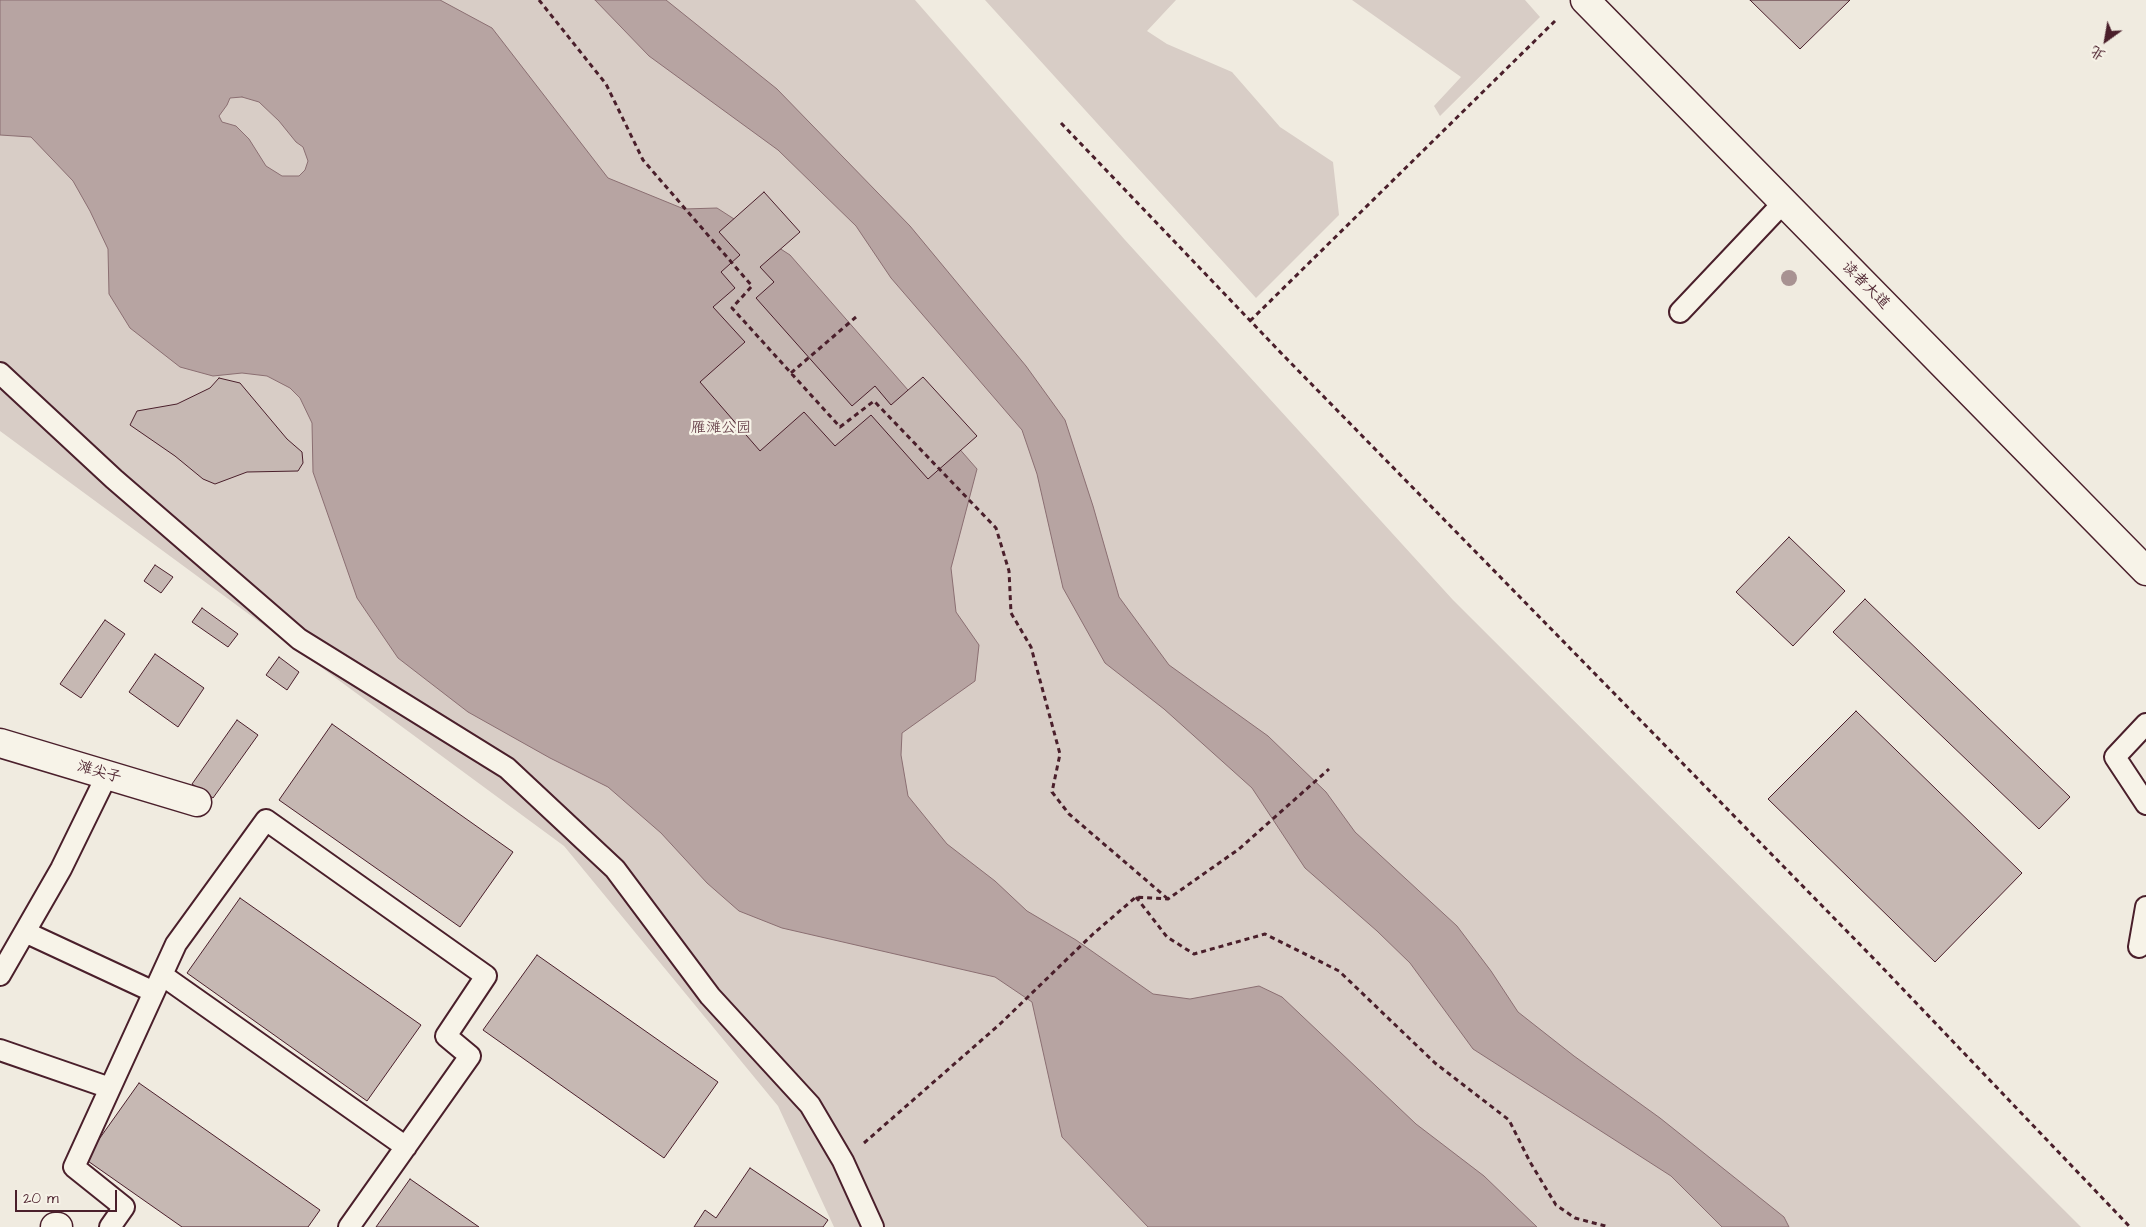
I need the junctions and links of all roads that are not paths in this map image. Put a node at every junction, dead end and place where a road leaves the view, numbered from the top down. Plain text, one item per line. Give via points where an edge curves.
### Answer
1 (1585, 0) edge
2 (1783, 203) junction
3 (1680, 312) dead end
4 (0, 373) edge
5 (2146, 571) edge
6 (2146, 724) edge
7 (0, 744) edge
8 (107, 775) junction
9 (197, 802) dead end
10 (2146, 804) edge
11 (2146, 907) edge
12 (25, 932) junction
13 (2139, 947) dead end
14 (0, 975) edge
15 (158, 984) junction
16 (0, 1050) edge
17 (110, 1088) junction
18 (406, 1147) junction
19 (110, 1227) edge
20 (349, 1227) edge
21 (873, 1227) edge

1 - 2 main road, 读者大道
2 - 3 lane
2 - 5 main road, 读者大道
4 - 21 lane via 114,480 299,639 507,768 615,869 710,996 810,1105 844,1161
6 - 10 lane via 2115,757
7 - 8 main road, 滩尖子
8 - 9 main road, 滩尖子
8 - 12 lane via 61,869
11 - 13 lane
12 - 14 lane
12 - 15 lane
15 - 17 lane
15 - 18 lane
15 - 18 lane via 176,944 266,820 486,976 446,1036 470,1056
16 - 17 lane
17 - 19 lane via 74,1167 124,1207
18 - 20 lane

